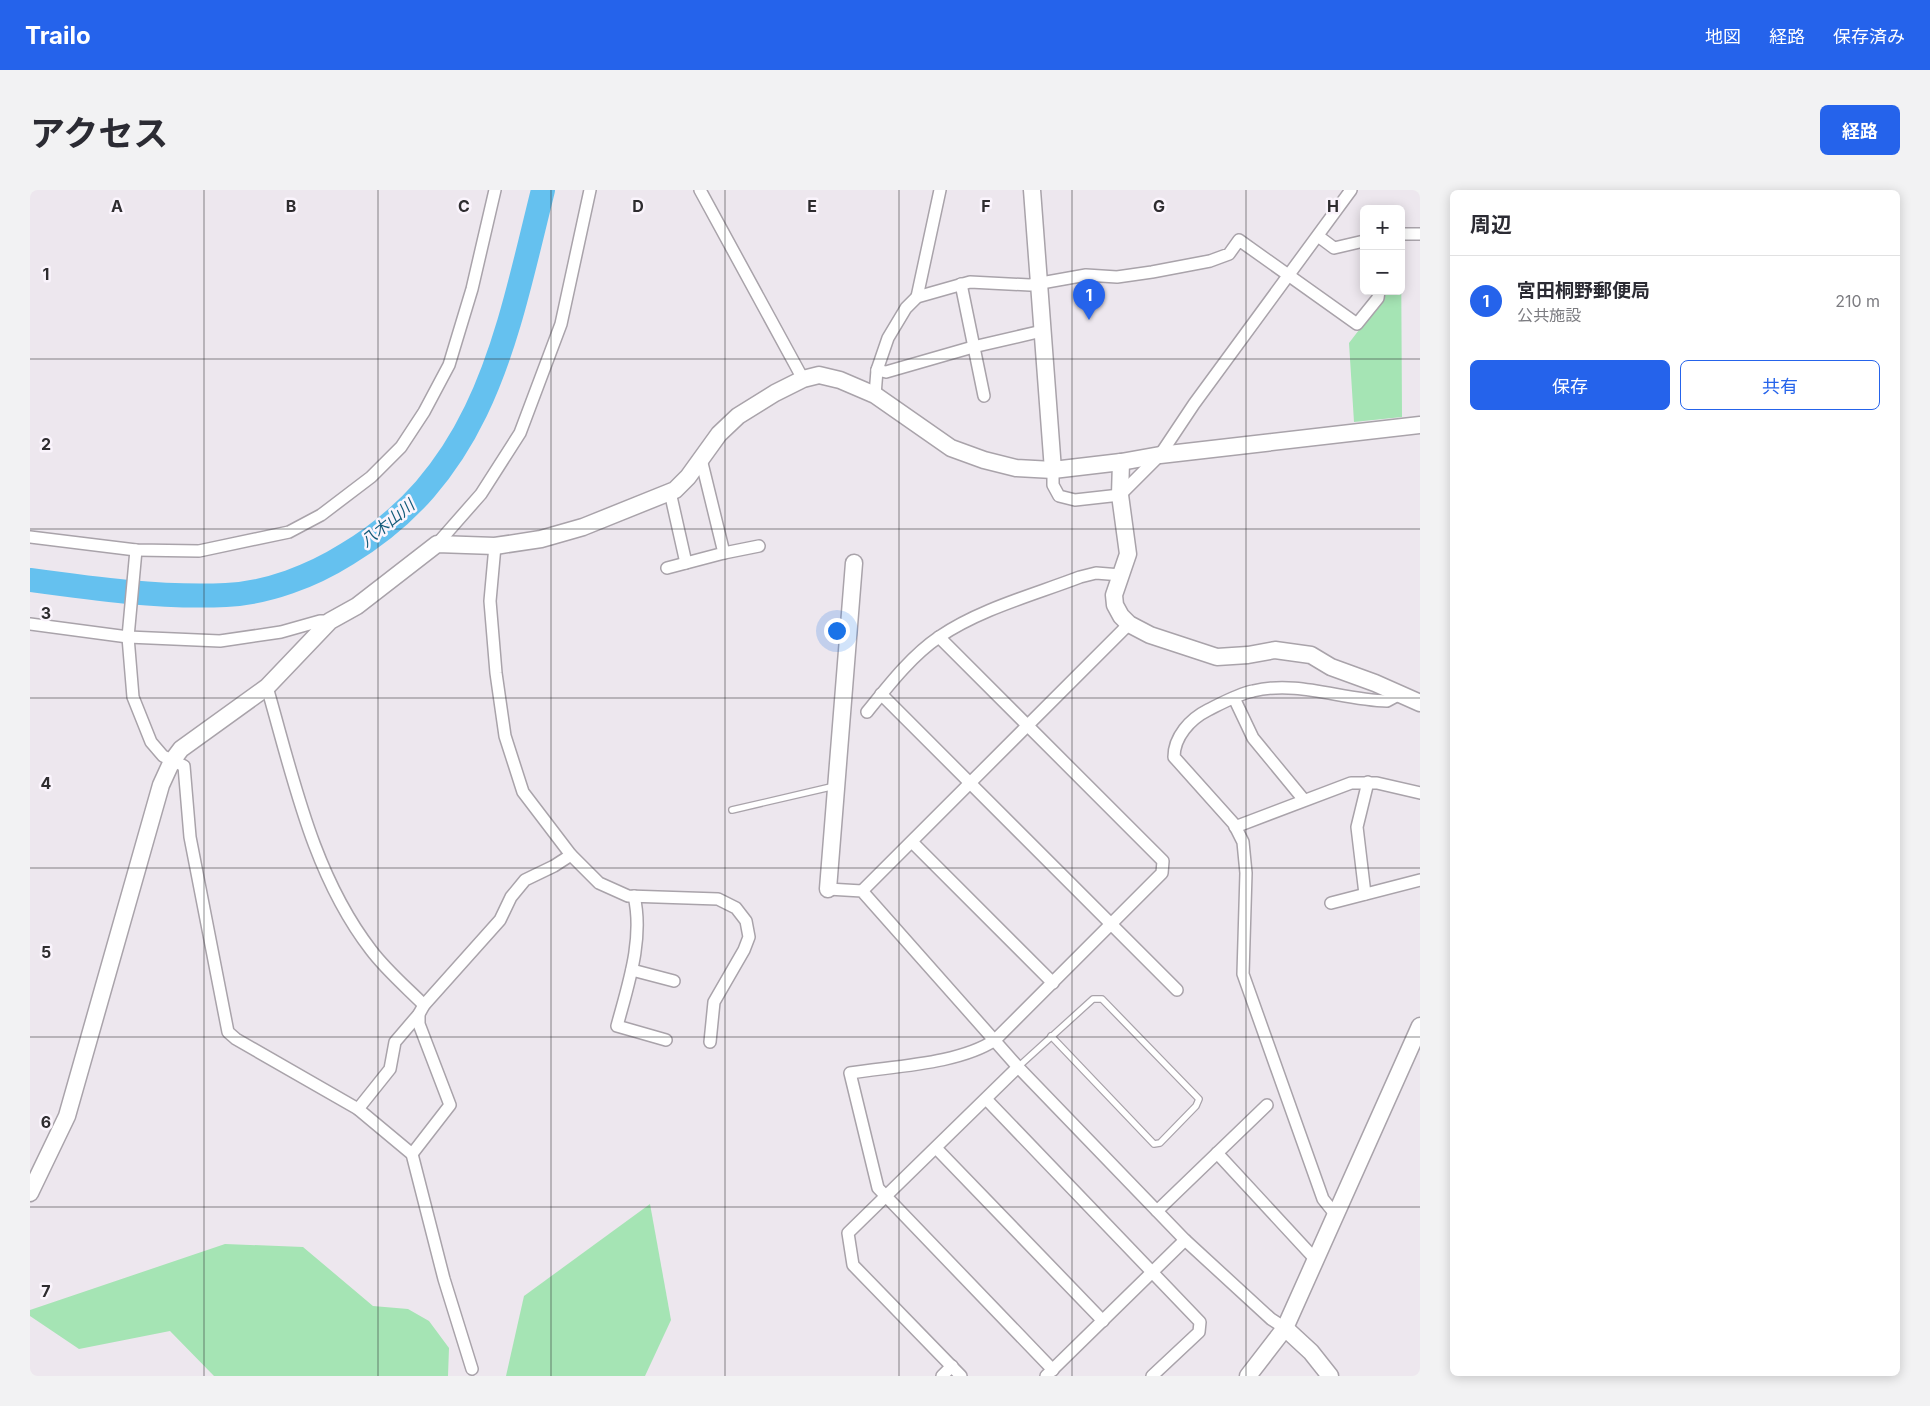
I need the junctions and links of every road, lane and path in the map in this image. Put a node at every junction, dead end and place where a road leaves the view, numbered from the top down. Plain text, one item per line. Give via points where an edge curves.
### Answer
1 (496, 190) edge
2 (590, 190) edge
3 (700, 190) edge
4 (940, 190) edge
5 (1032, 190) edge
6 (1351, 190) edge
7 (1405, 234) edge
8 (1420, 234) edge
9 (1318, 236) junction
10 (1360, 242) edge
11 (1289, 276) junction
12 (961, 284) junction
13 (1039, 284) junction
14 (1378, 295) edge
15 (916, 297) junction
16 (1042, 331) junction
17 (973, 347) junction
18 (877, 370) junction
19 (803, 379) junction
20 (875, 395) junction
21 (984, 396) dead end
22 (1420, 425) edge
23 (1160, 455) junction
24 (701, 459) junction
25 (1121, 462) junction
26 (1053, 470) junction
27 (670, 492) junction
28 (1120, 496) junction
29 (30, 537) edge
30 (437, 544) junction
31 (495, 546) junction
32 (759, 546) dead end
33 (136, 550) junction
34 (724, 554) junction
35 (854, 563) dead end
36 (686, 564) junction
37 (667, 568) dead end
38 (1121, 575) junction
39 (330, 621) junction
40 (30, 624) edge
41 (1129, 624) junction
42 (128, 637) junction
43 (939, 637) junction
44 (267, 687) junction
45 (881, 694) junction
46 (1400, 694) junction
47 (1234, 698) junction
48 (1420, 703) edge
49 (867, 712) dead end
50 (1028, 725) junction
51 (172, 760) junction
52 (1368, 782) junction
53 (969, 783) junction
54 (837, 785) junction
55 (1420, 793) edge
56 (1304, 800) junction
57 (732, 810) dead end
58 (1235, 827) junction
59 (912, 842) junction
60 (571, 854) junction
61 (1420, 880) edge
62 (828, 888) joint
63 (862, 891) junction
64 (1365, 894) junction
65 (634, 896) junction
66 (1330, 903) dead end
67 (1111, 924) junction
68 (632, 970) junction
69 (674, 981) dead end
70 (1053, 983) junction
71 (1177, 990) dead end
72 (421, 1010) junction
73 (1420, 1026) edge
74 (1051, 1036) junction
75 (666, 1040) dead end
76 (995, 1040) junction
77 (710, 1042) dead end
78 (1018, 1067) junction
79 (987, 1100) junction
80 (1266, 1105) dead end
81 (358, 1109) junction
82 (936, 1148) junction
83 (1217, 1153) junction
84 (412, 1154) junction
85 (30, 1193) edge
86 (884, 1196) junction
87 (1157, 1211) junction
88 (1335, 1214) junction
89 (1185, 1240) junction
90 (1316, 1260) junction
91 (1154, 1272) junction
92 (1103, 1321) junction
93 (1285, 1328) junction
94 (952, 1366) junction
95 (472, 1369) dead end
96 (1049, 1373) edge
97 (942, 1376) edge
98 (961, 1376) edge
99 (1152, 1376) edge
100 (1248, 1376) edge
101 (1330, 1376) edge

1 - 33 street via 449,365 401,447 371,477 321,515 289,532 198,551
2 - 30 street via 561,324 520,433 481,494
3 - 19 street
4 - 15 street
5 - 13 street
6 - 9 street
7 - 8 street
9 - 10 street via 1334,248
9 - 11 street
11 - 13 street via 1239,240 1229,254 1210,261 1135,275 1086,274
11 - 14 street via 1357,324
11 - 23 street
12 - 13 street via 984,281
12 - 15 street
12 - 17 street
13 - 16 street
15 - 18 street via 888,338
16 - 17 street
16 - 26 street
17 - 18 street via 886,372
17 - 21 street
18 - 20 street
19 - 20 street via 819,375
19 - 24 street via 738,416 719,434
20 - 26 street via 951,448 1016,468
22 - 23 street
23 - 25 street
23 - 28 street
24 - 27 street via 688,477
24 - 34 street
25 - 26 street
25 - 28 street
26 - 28 street via 1053,485 1058,496 1075,500
27 - 31 street via 541,540
27 - 36 street
28 - 38 street via 1128,554
29 - 33 street
30 - 31 street
30 - 39 street via 357,606
31 - 60 street via 490,601 505,736 523,792
32 - 34 street
33 - 42 street
34 - 36 street
35 - 54 street
36 - 37 street
38 - 41 street via 1114,594 1115,605
38 - 43 street via 1096,573 1080,577 973,619
39 - 42 street via 220,641
39 - 44 street
40 - 42 street
41 - 46 street via 1150,635 1217,657 1275,650 1311,655 1331,667
41 - 50 street
42 - 51 street via 133,697 151,742 163,756
43 - 45 street
43 - 50 street
44 - 51 street via 181,749
44 - 72 street via 311,837 338,899 371,951
45 - 49 street
45 - 53 street
46 - 47 street via 1387,702 1293,688 1254,690
46 - 48 street
47 - 56 street via 1253,738
47 - 58 street via 1197,715 1174,744 1174,757
50 - 53 street
50 - 67 street via 1163,861 1162,873
51 - 81 street via 184,766 190,837 228,1032
51 - 85 street via 161,785 67,1116
52 - 55 street
52 - 56 street via 1350,783
52 - 64 street via 1357,826
53 - 59 street
53 - 67 street
54 - 57 lane
54 - 62 street
56 - 58 street
58 - 88 street via 1243,842 1246,873 1243,974 1322,1199
59 - 63 street
59 - 70 street
60 - 65 street via 599,884
60 - 72 street via 524,880 500,920
61 - 64 street
62 - 63 street
63 - 76 street
64 - 66 street
65 - 68 street via 638,913
65 - 77 street via 718,899 736,908 746,920 749,937 714,1002
67 - 70 street
67 - 71 street
68 - 69 street
68 - 75 street via 617,1026
70 - 76 street
72 - 81 street via 395,1042 390,1069
72 - 84 street via 419,1024 450,1105
73 - 88 street
74 - 74 lane via 1093,999 1102,999 1199,1100 1160,1143 1154,1144
74 - 78 lane
76 - 78 street
76 - 86 street via 954,1057 850,1073 878,1188
78 - 79 street
78 - 87 street
79 - 82 street
79 - 91 street
80 - 83 street
81 - 84 street
82 - 86 street
82 - 92 street
83 - 87 street
83 - 90 street
84 - 95 street via 444,1279
86 - 94 street via 848,1233 853,1265
86 - 96 street
87 - 89 street
88 - 90 street
89 - 91 street
89 - 93 street
90 - 93 street
91 - 92 street
91 - 99 street via 1200,1322 1199,1332
92 - 96 street
93 - 100 street
93 - 101 street via 1311,1352
94 - 97 street
94 - 98 street

